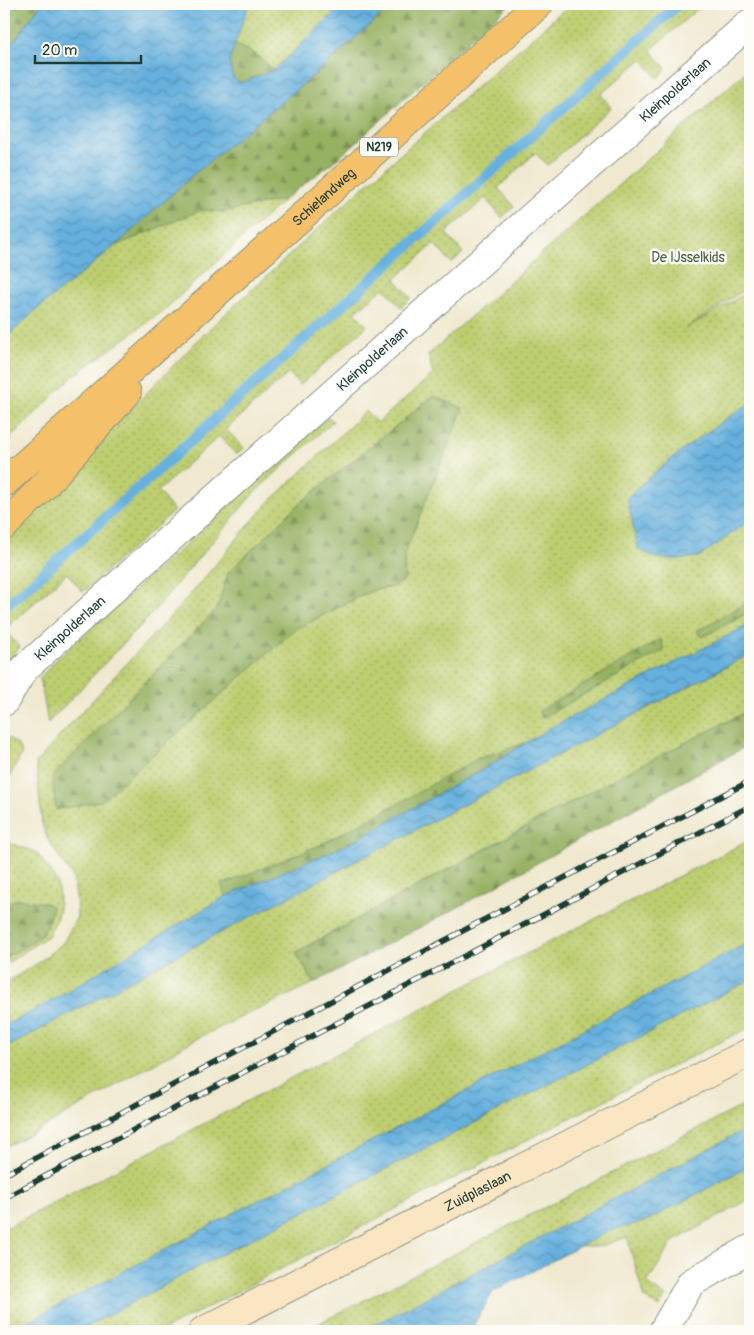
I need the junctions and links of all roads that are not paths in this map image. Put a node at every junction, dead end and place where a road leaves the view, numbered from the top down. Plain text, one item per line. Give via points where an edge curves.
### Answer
1 (539, 4) edge
2 (750, 23) edge
3 (219, 291) junction
4 (4, 483) edge
5 (4, 526) edge
6 (4, 702) edge
7 (750, 1052) edge
8 (750, 1250) edge
9 (203, 1331) edge
10 (663, 1331) edge

1 - 3 main road, Schielandweg / N219
2 - 6 street, Kleinpolderlaan via 24,669
3 - 4 main road, Schielandweg / N219
3 - 5 main road, Schielandweg / N219 via 45,485
7 - 9 street, Zuidplaslaan
8 - 10 street via 691,1283

